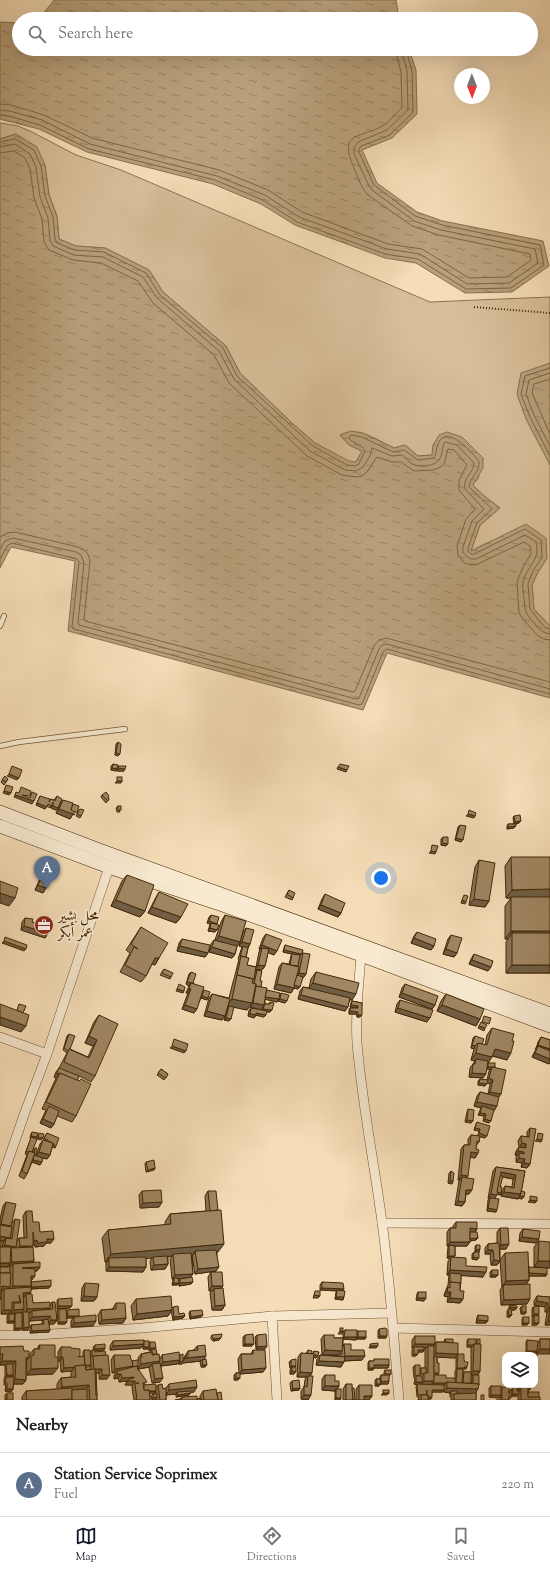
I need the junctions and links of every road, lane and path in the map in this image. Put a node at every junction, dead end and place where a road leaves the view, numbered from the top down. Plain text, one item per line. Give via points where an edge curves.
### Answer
1 (474, 307) dead end
2 (550, 313) edge
3 (4, 616) dead end
4 (0, 626) edge
5 (125, 729) dead end
6 (0, 746) edge
7 (0, 812) edge
8 (0, 826) edge
9 (109, 867) junction
10 (363, 951) junction
11 (550, 1014) edge
12 (550, 1026) edge
13 (0, 1037) edge
14 (47, 1054) junction
15 (0, 1184) edge
16 (382, 1223) junction
17 (550, 1224) edge
18 (392, 1313) junction
19 (272, 1316) junction
20 (393, 1328) junction
21 (550, 1332) edge
22 (0, 1335) edge
23 (277, 1400) edge
24 (399, 1400) edge

1 - 2 path
3 - 4 lane
5 - 6 lane
7 - 10 main road
8 - 9 main road
9 - 10 main road
9 - 14 street
10 - 11 main road
10 - 12 main road
10 - 16 street via 357,1001 357,1042
13 - 14 street
14 - 15 street
16 - 17 street
16 - 18 street
18 - 19 street
18 - 20 street
19 - 22 street via 142,1328
19 - 23 street
20 - 21 street
20 - 24 street

